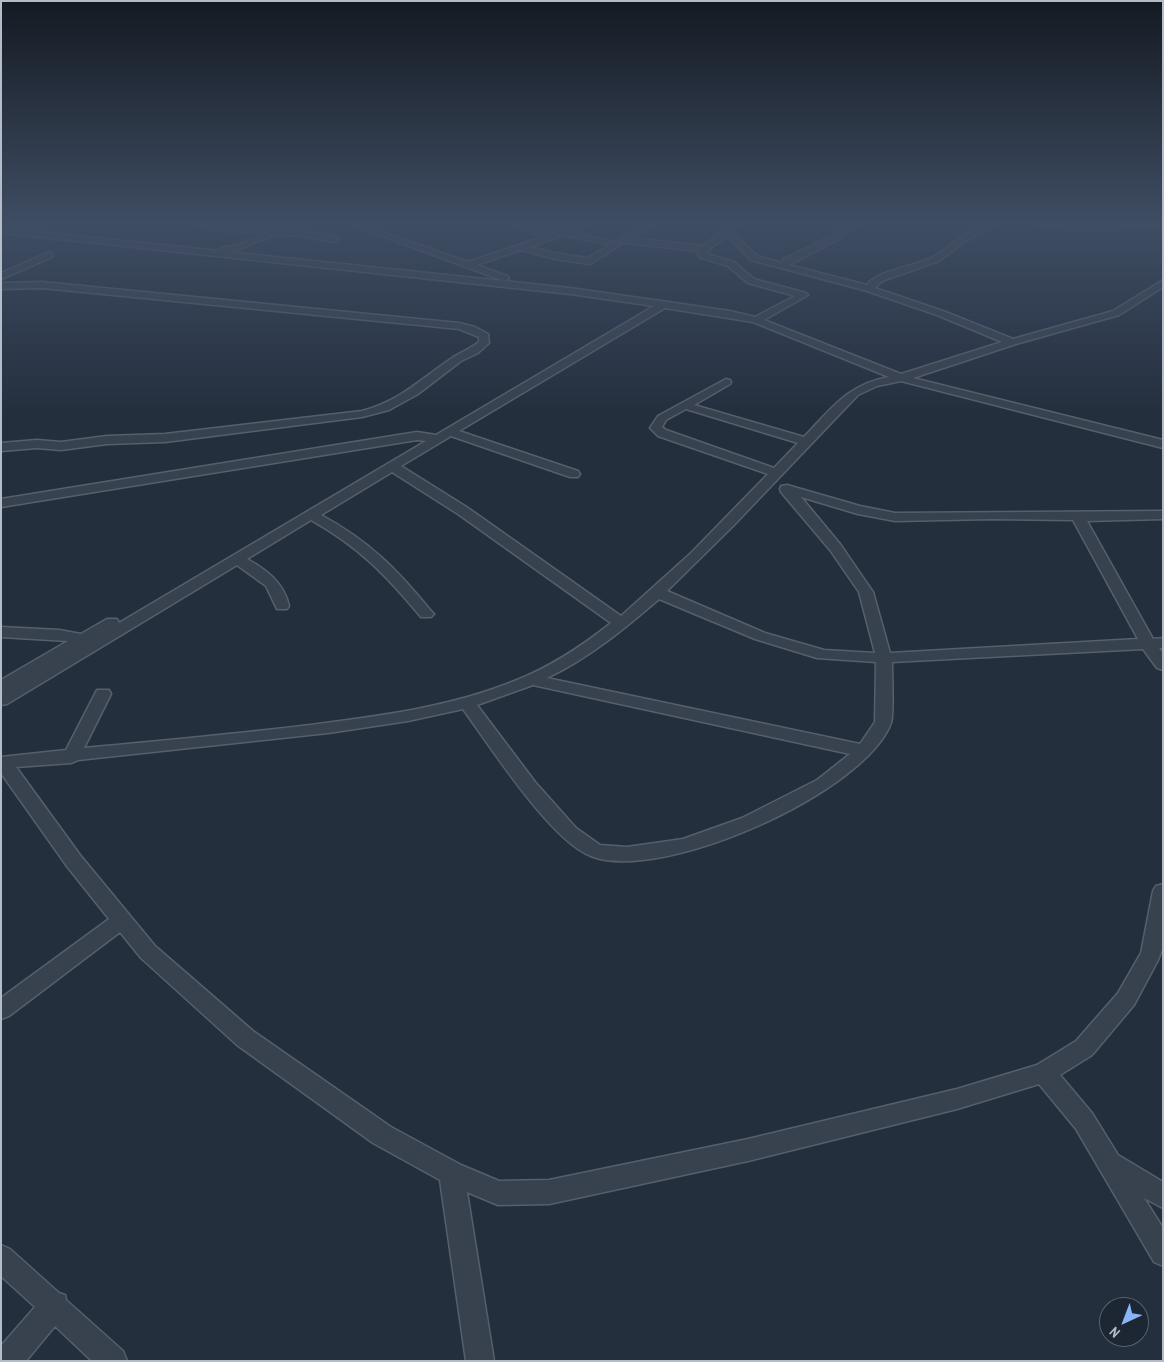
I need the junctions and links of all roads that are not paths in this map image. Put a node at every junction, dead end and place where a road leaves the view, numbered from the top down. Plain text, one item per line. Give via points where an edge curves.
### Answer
1 (77, 289) edge
2 (540, 289) edge
3 (782, 289) edge
4 (870, 289) edge
5 (1154, 289) edge
6 (658, 303) junction
7 (756, 320) junction
8 (1012, 342) junction
9 (901, 378) junction
10 (726, 382) dead end
11 (683, 405) junction
12 (450, 432) junction
13 (1163, 433) edge
14 (432, 438) junction
15 (805, 441) junction
16 (1157, 443) edge
17 (1, 447) edge
18 (392, 466) junction
19 (574, 474) dead end
20 (770, 478) junction
21 (787, 489) junction
22 (1, 503) edge
23 (311, 515) junction
24 (1163, 515) edge
25 (1078, 517) junction
26 (236, 559) junction
27 (656, 592) junction
28 (282, 606) dead end
29 (426, 614) dead end
30 (621, 623) junction
31 (1, 632) edge
32 (83, 639) junction
33 (1155, 643) edge
34 (884, 658) junction
35 (1163, 665) edge
36 (533, 680) junction
37 (1, 687) edge
38 (103, 694) dead end
39 (1, 700) edge
40 (467, 703) junction
41 (864, 751) junction
42 (71, 757) junction
43 (2, 763) edge
44 (1163, 891) edge
45 (122, 920) junction
46 (1157, 956) edge
47 (1, 1010) edge
48 (1044, 1073) junction
49 (1110, 1163) junction
50 (452, 1173) junction
51 (1163, 1196) edge
52 (1163, 1252) edge
53 (1, 1258) edge
54 (55, 1305) junction
55 (7, 1361) edge
56 (113, 1361) edge
57 (480, 1361) edge

1 - 17 street via 463,326 484,336 484,343 414,392 385,408 362,414 165,438
2 - 6 street
3 - 7 street via 803,294
4 - 8 street
5 - 8 street via 1116,313
6 - 7 street
6 - 12 street
6 - 14 street
7 - 9 street
8 - 9 street
9 - 15 street via 874,383 854,393
9 - 16 street
10 - 11 street
11 - 15 street
11 - 20 street via 662,418 656,428
12 - 14 street
12 - 19 street
13 - 16 street
14 - 18 street
14 - 22 street via 407,438
14 - 32 street
15 - 20 street
18 - 23 street
18 - 30 street via 463,511
20 - 21 street
20 - 27 street
21 - 25 street via 883,515
21 - 34 street via 835,547 866,592
23 - 26 street
23 - 29 street via 350,537 377,559
24 - 25 street
25 - 33 street
26 - 28 street via 257,570 272,584 282,599
26 - 39 street
27 - 30 street
27 - 34 street via 760,636 823,655
30 - 36 street via 593,645
31 - 32 street
32 - 37 street
33 - 34 street
33 - 35 street
34 - 41 street via 883,722
36 - 40 street
36 - 41 street
38 - 42 street
40 - 41 street via 569,833 596,852 627,854 684,846 748,822 823,784
40 - 42 street via 372,722
42 - 43 street
43 - 45 street
44 - 46 street
45 - 47 street
45 - 50 street via 148,952 244,1038 382,1135
46 - 48 street via 1084,1048
48 - 49 street via 1084,1121
48 - 50 street via 957,1099 757,1148 549,1192 498,1193
49 - 51 street
49 - 52 street
50 - 57 street
53 - 54 street
54 - 55 street
54 - 56 street

